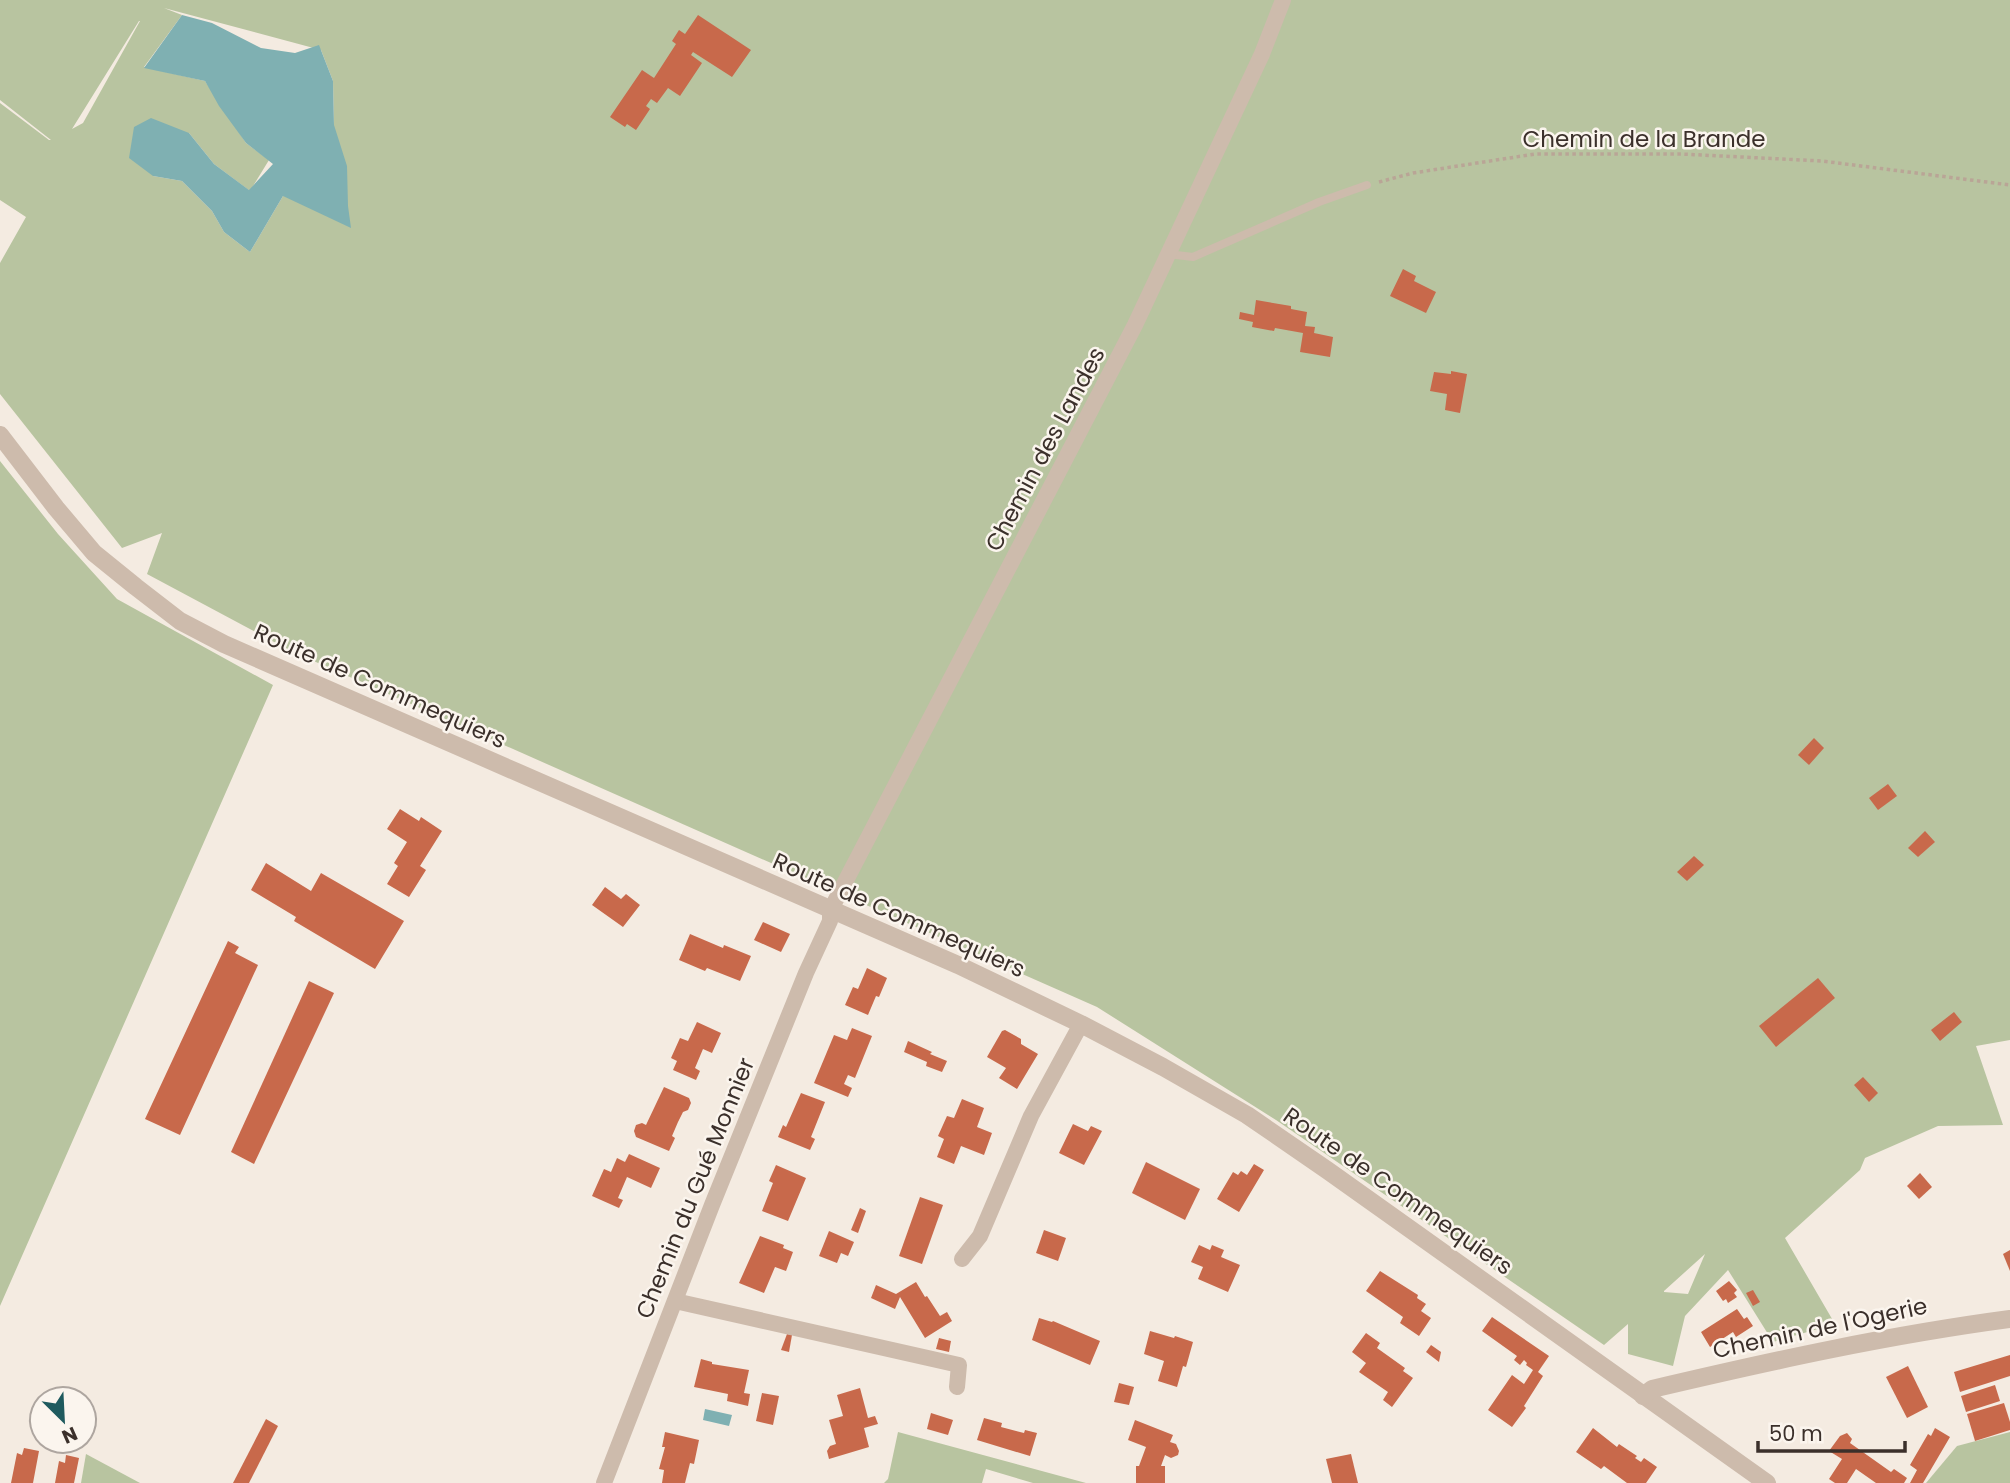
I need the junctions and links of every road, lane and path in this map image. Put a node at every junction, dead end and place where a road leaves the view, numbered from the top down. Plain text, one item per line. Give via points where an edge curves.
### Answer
1 (1283, 0) edge
2 (1367, 185) joint
3 (2010, 185) edge
4 (1168, 254) junction
5 (0, 435) edge
6 (830, 911) junction
7 (1081, 1024) junction
8 (962, 1259) dead end
9 (675, 1301) junction
10 (2010, 1319) edge
11 (957, 1387) dead end
12 (1643, 1396) junction
13 (604, 1483) edge
14 (1767, 1483) edge

1 - 4 street, Chemin des Landes
2 - 3 path, Chemin de la Brande via 1535,154 1681,154 1822,161
2 - 4 lane via 1193,257
4 - 6 street, Chemin des Landes
5 - 6 street, Route de Commequiers via 94,553 180,621
6 - 7 street, Route de Commequiers
6 - 9 street, Chemin du Gué Monnier via 830,921
7 - 8 street via 1031,1116 980,1236
7 - 12 street, Route de Commequiers via 1247,1115
9 - 11 street via 958,1366
9 - 13 street, Chemin du Gué Monnier
10 - 12 street, Chemin de l'Ogerie via 1931,1329 1759,1364 1652,1389
12 - 14 street, Route de Commequiers

